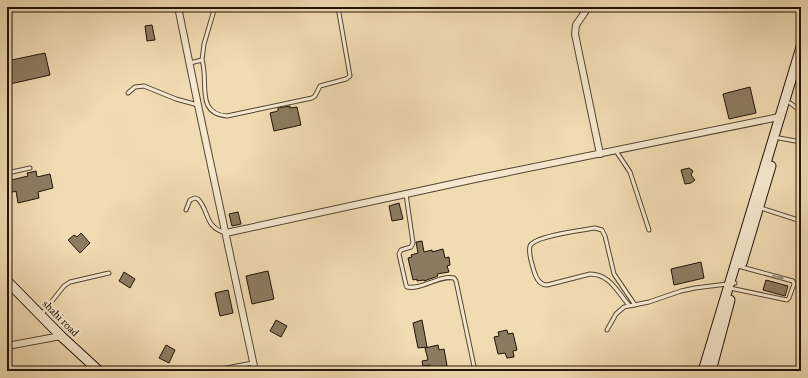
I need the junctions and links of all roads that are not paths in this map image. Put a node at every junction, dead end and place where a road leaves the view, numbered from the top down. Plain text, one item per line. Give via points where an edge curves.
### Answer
1 (178, 7) edge
2 (215, 7) edge
3 (338, 7) edge
4 (585, 12) dead end
5 (801, 47) edge
6 (202, 60) junction
7 (189, 63) junction
8 (801, 67) edge
9 (128, 93) dead end
10 (790, 103) junction
11 (198, 105) junction
12 (801, 111) edge
13 (779, 117) junction
14 (779, 138) junction
15 (801, 142) edge
16 (616, 151) junction
17 (600, 154) junction
18 (30, 168) dead end
19 (7, 173) edge
20 (406, 194) junction
21 (759, 208) junction
22 (186, 210) dead end
23 (801, 221) edge
24 (649, 230) dead end
25 (226, 233) junction
26 (737, 266) junction
27 (109, 273) dead end
28 (7, 281) edge
29 (731, 285) junction
30 (629, 305) junction
31 (635, 305) junction
32 (41, 315) junction
33 (607, 330) dead end
34 (61, 336) junction
35 (7, 346) edge
36 (253, 363) junction
37 (99, 371) edge
38 (210, 371) edge
39 (255, 371) edge
40 (475, 371) edge
41 (703, 371) edge
42 (711, 371) edge

1 - 7 street
2 - 6 lane
3 - 6 lane via 350,76 320,86 312,98 227,116 216,114 208,107 206,100
4 - 17 street via 576,24 575,34
5 - 13 main road
6 - 7 lane
7 - 11 street
8 - 10 main road
9 - 11 lane via 135,87 144,86
10 - 12 lane
10 - 14 main road
11 - 25 street
13 - 16 street
13 - 26 main road
14 - 15 lane
14 - 21 main road
16 - 17 street
16 - 24 lane via 630,172
17 - 20 street
18 - 19 lane
20 - 25 street
20 - 40 lane via 414,243 411,247 401,250 399,254 406,285 413,287 454,278
21 - 23 lane
21 - 26 main road
22 - 25 lane via 190,200 198,199 213,227
25 - 36 street
26 - 29 main road
26 -> 29 lane via 793,281 794,284 787,300
27 - 32 lane via 70,282
28 - 32 main road, shahi road
29 - 31 lane via 688,289
29 - 41 main road
29 - 42 main road
30 - 31 lane
30 - 31 lane via 608,280 597,274 543,285 535,275 530,245 548,236 595,228 602,230 614,274
30 - 33 lane via 620,310
32 - 34 main road, shahi road
34 - 35 street
34 - 37 main road, shahi road
36 - 38 lane
36 - 39 street

